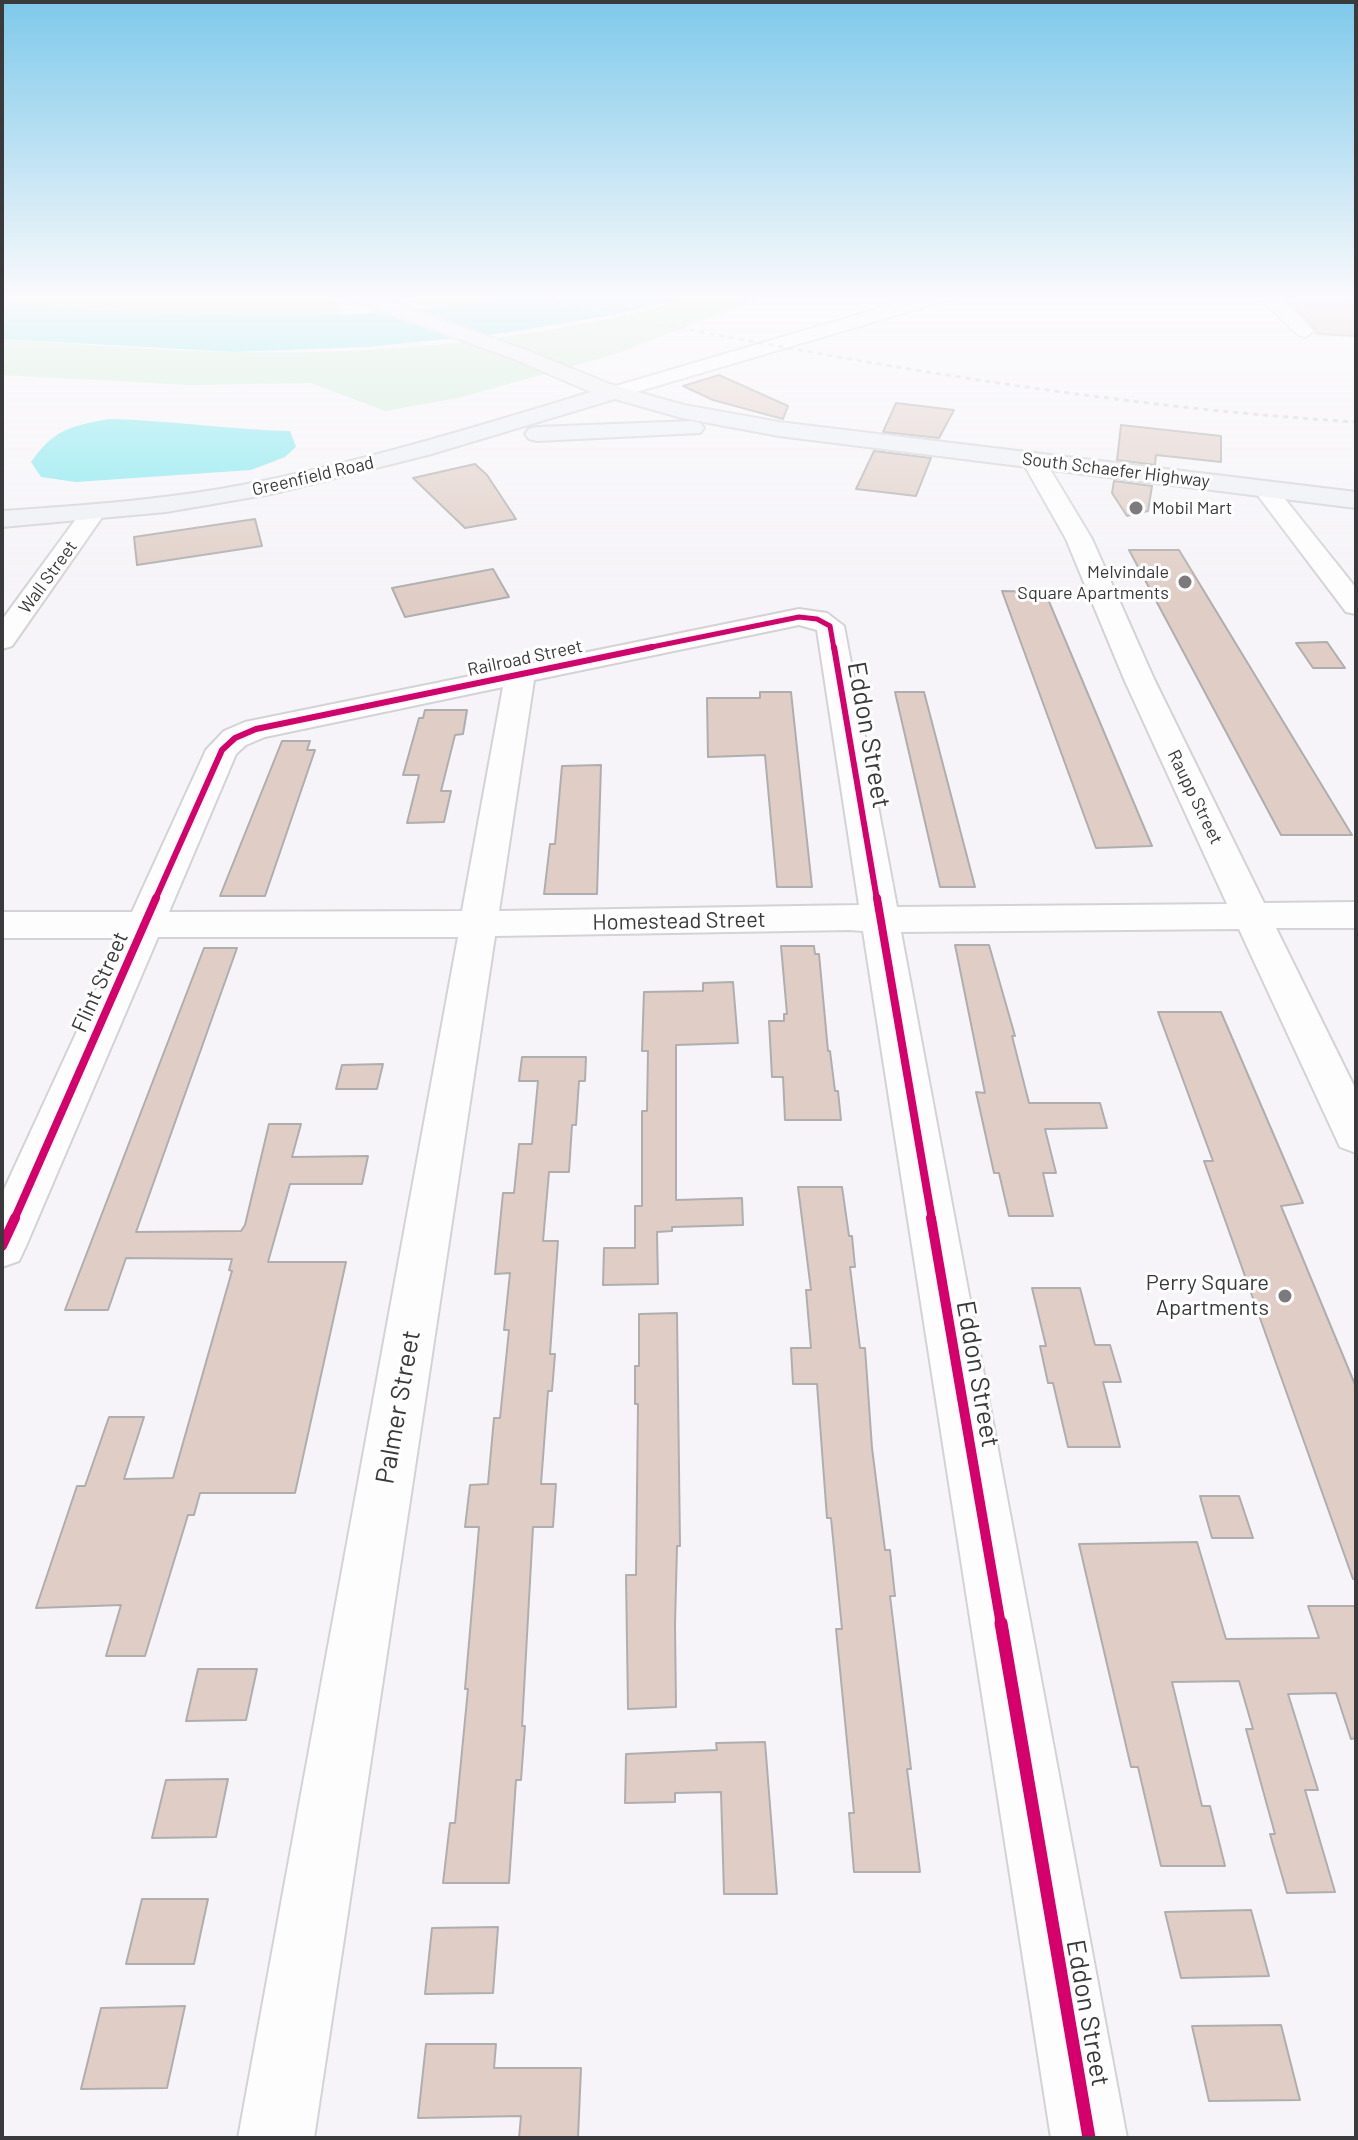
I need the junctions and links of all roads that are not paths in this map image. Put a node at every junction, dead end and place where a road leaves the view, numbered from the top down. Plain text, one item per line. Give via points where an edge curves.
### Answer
1 (588, 395) edge
2 (626, 395) edge
3 (779, 429) junction
4 (447, 443) junction
5 (1034, 461) junction
6 (1265, 489) junction
7 (1356, 500) edge
8 (93, 513) junction
9 (2, 519) edge
10 (1356, 606) edge
11 (822, 621) joint
12 (2, 640) edge
13 (520, 676) junction
14 (235, 738) joint
15 (1252, 915) junction
16 (1356, 915) edge
17 (880, 920) junction
18 (479, 924) junction
19 (2, 925) edge
20 (145, 925) junction
21 (1356, 1135) edge
22 (2, 1246) edge
23 (276, 2138) edge
24 (1089, 2138) edge

1 - 4 main road, Greenfield Road
2 - 3 main road, South Schaefer Highway via 693,414
3 - 4 main road via 615,429
3 - 5 main road, South Schaefer Highway
4 - 8 main road, Greenfield Road via 280,485
5 - 6 main road, South Schaefer Highway
5 - 15 street, Raupp Street via 1076,536
6 - 7 main road, South Schaefer Highway
6 - 10 street
8 - 9 main road, Greenfield Road
8 - 12 street, Wall Street
11 - 13 street, Railroad Street via 799,617
11 - 17 street, Eddon Street via 831,630
13 - 14 street, Railroad Street via 256,729
13 - 18 street, Palmer Street
14 - 20 street, Flint Street via 222,750
15 - 16 street, Homestead Street
15 - 17 street, Homestead Street
15 - 21 street, Raupp Street
17 - 18 street, Homestead Street
17 - 24 street, Eddon Street
18 - 20 street, Homestead Street
18 - 23 street, Palmer Street
19 - 20 street, Homestead Street
20 - 22 street, Flint Street

